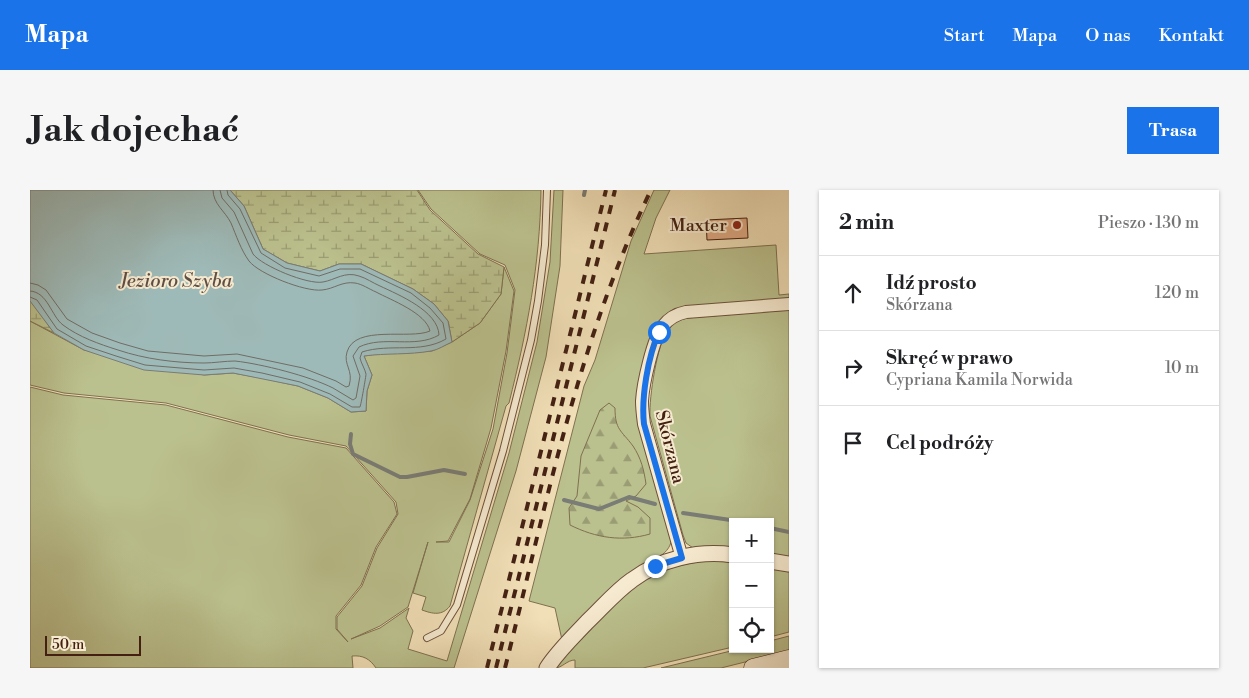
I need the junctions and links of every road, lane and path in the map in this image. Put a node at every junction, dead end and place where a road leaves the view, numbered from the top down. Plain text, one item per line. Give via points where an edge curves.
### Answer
1 (547, 190) edge
2 (789, 304) edge
3 (729, 555) edge
4 (682, 558) junction
5 (774, 562) edge
6 (789, 564) edge
7 (427, 638) dead end
8 (789, 659) edge
9 (547, 668) edge
10 (753, 668) edge

1 - 7 lane via 538,301 503,451 457,605 441,631
2 - 4 street, Skórzana via 676,314 663,326 656,339 642,411
3 - 4 street
4 - 9 street via 647,570 626,585
5 - 6 street
8 - 10 main road

